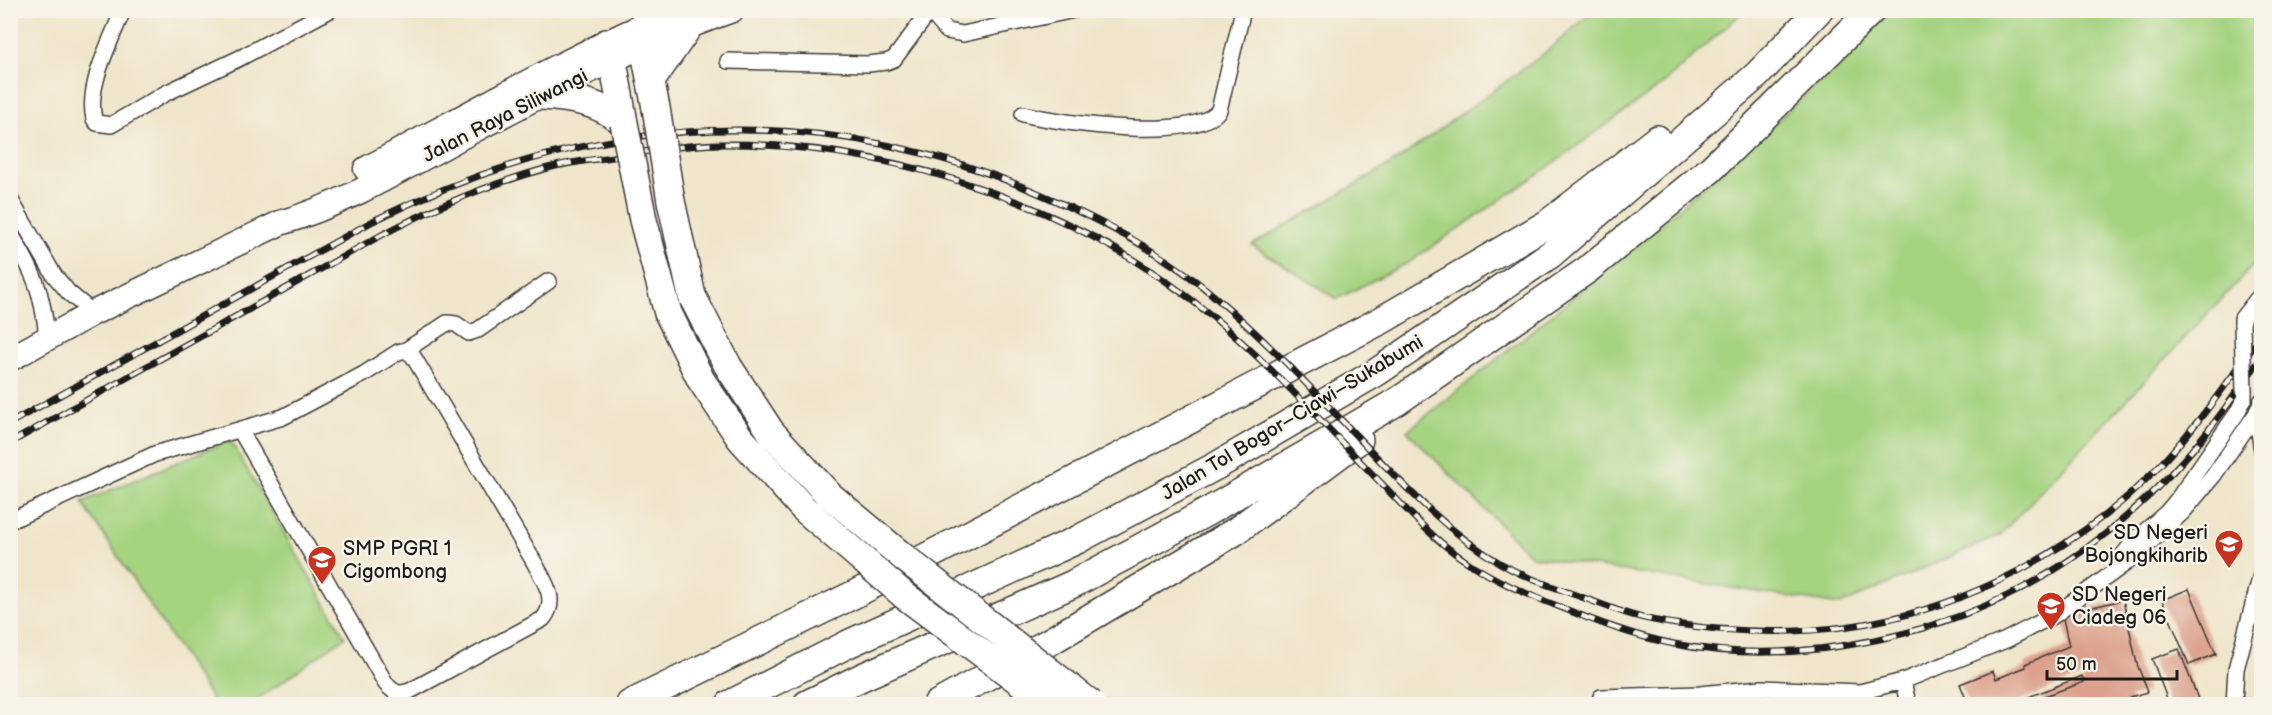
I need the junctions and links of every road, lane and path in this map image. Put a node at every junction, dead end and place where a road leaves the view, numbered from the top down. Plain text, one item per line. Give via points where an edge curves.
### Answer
1 (123, 10) edge
2 (330, 10) edge
3 (732, 10) edge
4 (1074, 10) edge
5 (1243, 10) edge
6 (1819, 10) edge
7 (1872, 10) edge
8 (929, 11) edge
9 (685, 18) edge
10 (642, 36) junction
11 (610, 52) junction
12 (728, 61) dead end
13 (1756, 75) junction
14 (651, 81) junction
15 (542, 96) junction
16 (1023, 114) dead end
17 (624, 123) junction
18 (10, 199) edge
19 (280, 223) junction
20 (10, 233) edge
21 (549, 281) dead end
22 (2262, 293) edge
23 (93, 313) junction
24 (48, 338) junction
25 (406, 350) junction
26 (10, 359) edge
27 (1398, 401) junction
28 (2259, 407) edge
29 (240, 430) junction
30 (2262, 450) edge
31 (10, 520) edge
32 (2262, 571) edge
33 (2103, 579) junction
34 (1903, 681) junction
35 (1600, 697) dead end
36 (630, 705) edge
37 (730, 705) edge
38 (807, 705) edge
39 (937, 705) edge
40 (1050, 705) edge
41 (1091, 705) edge
42 (1908, 705) edge
43 (2234, 705) edge

1 - 2 street via 92,98 94,118 103,125 111,125
3 - 9 highway, Jalan Raya Siliwangi
4 - 8 street via 963,34 947,31
5 - 16 street via 1219,110 1211,118 1166,129 1106,126
6 - 13 highway, Jalan Tol Bogor–Ciawi–Sukabumi
7 - 27 highway, Jalan Tol Bogor–Ciawi–Sukabumi via 1702,176 1587,270
8 - 12 street via 894,59 886,62
9 - 10 highway, Jalan Raya Siliwangi
9 - 14 highway
10 - 11 highway, Jalan Raya Siliwangi
10 - 14 highway
11 - 15 highway, Jalan Raya Siliwangi
11 - 17 highway
11 - 19 highway, Jalan Raya Siliwangi via 501,95 328,189
13 - 36 highway via 1726,81 1547,224 1382,320 853,595
13 - 37 highway, Jalan Tol Bogor–Ciawi–Sukabumi via 1551,254 1377,372 1218,465 1077,540 848,644
14 - 41 highway, bridge via 692,296 728,366 771,432 828,494
15 - 17 highway via 588,102
15 - 19 highway, Jalan Raya Siliwangi via 363,189
17 - 40 highway, bridge via 643,220 668,314 701,380 740,438 820,523 905,596
18 - 23 street via 54,275
19 - 23 highway, Jalan Raya Siliwangi
20 - 24 street via 39,286
21 - 25 street via 478,330 469,333 447,323
22 - 33 street, bridge via 2242,318 2244,399 2237,413 2177,500 2135,540
23 - 24 highway, Jalan Raya Siliwangi
24 - 26 highway, Jalan Raya Siliwangi
25 - 29 street via 296,411
25 - 29 street via 534,562 551,605 543,619 410,691 395,693 386,684
27 - 38 highway, Jalan Tol Bogor–Ciawi–Sukabumi via 1207,512 1073,584
27 - 39 highway via 1361,439 1236,531
28 - 30 street via 2256,428
28 - 33 street via 2184,512
29 - 31 street via 155,454
32 - 43 street via 2236,669
33 - 34 street via 2028,630
34 - 35 street via 1860,692 1761,688
34 - 42 street

